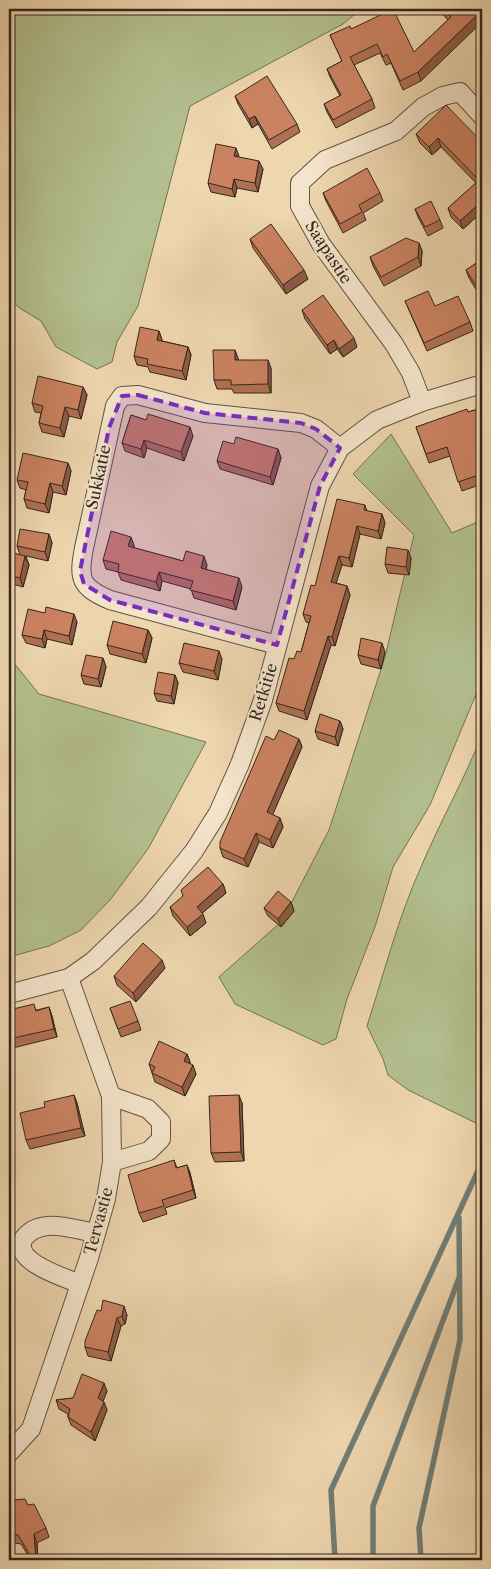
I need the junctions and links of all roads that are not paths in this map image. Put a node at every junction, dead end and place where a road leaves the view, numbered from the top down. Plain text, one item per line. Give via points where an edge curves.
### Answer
1 (482, 116) edge
2 (482, 384) edge
3 (422, 402) junction
4 (340, 448) junction
5 (277, 645) junction
6 (69, 978) junction
7 (9, 994) edge
8 (111, 1096) junction
9 (112, 1162) junction
10 (96, 1233) junction
11 (80, 1284) junction
12 (9, 1453) edge

1 - 3 street, Saapastie via 460,92 443,96 423,106 396,131 325,160 300,184 300,206 321,244 394,344 412,373
2 - 3 street, Retkitie
3 - 4 street, Retkitie via 376,420
4 - 5 street, Retkitie via 320,486
4 - 5 street, Sukkatie via 316,429 301,424 205,413 138,395 122,396 115,406 84,548 80,571 84,584 93,593 110,600
5 - 6 street, Retkitie via 240,764 218,813 194,851 150,907 93,961
6 - 7 street, Retkitie
6 - 8 street, Tervastie
8 - 9 street, Tervastie
8 - 9 street via 148,1109 161,1122 161,1139 149,1151
9 - 10 street, Tervastie
10 - 11 street, Tervastie
10 - 11 street via 48,1226 30,1230 22,1241 23,1252 34,1265
11 - 12 street, Tervastie via 31,1429

